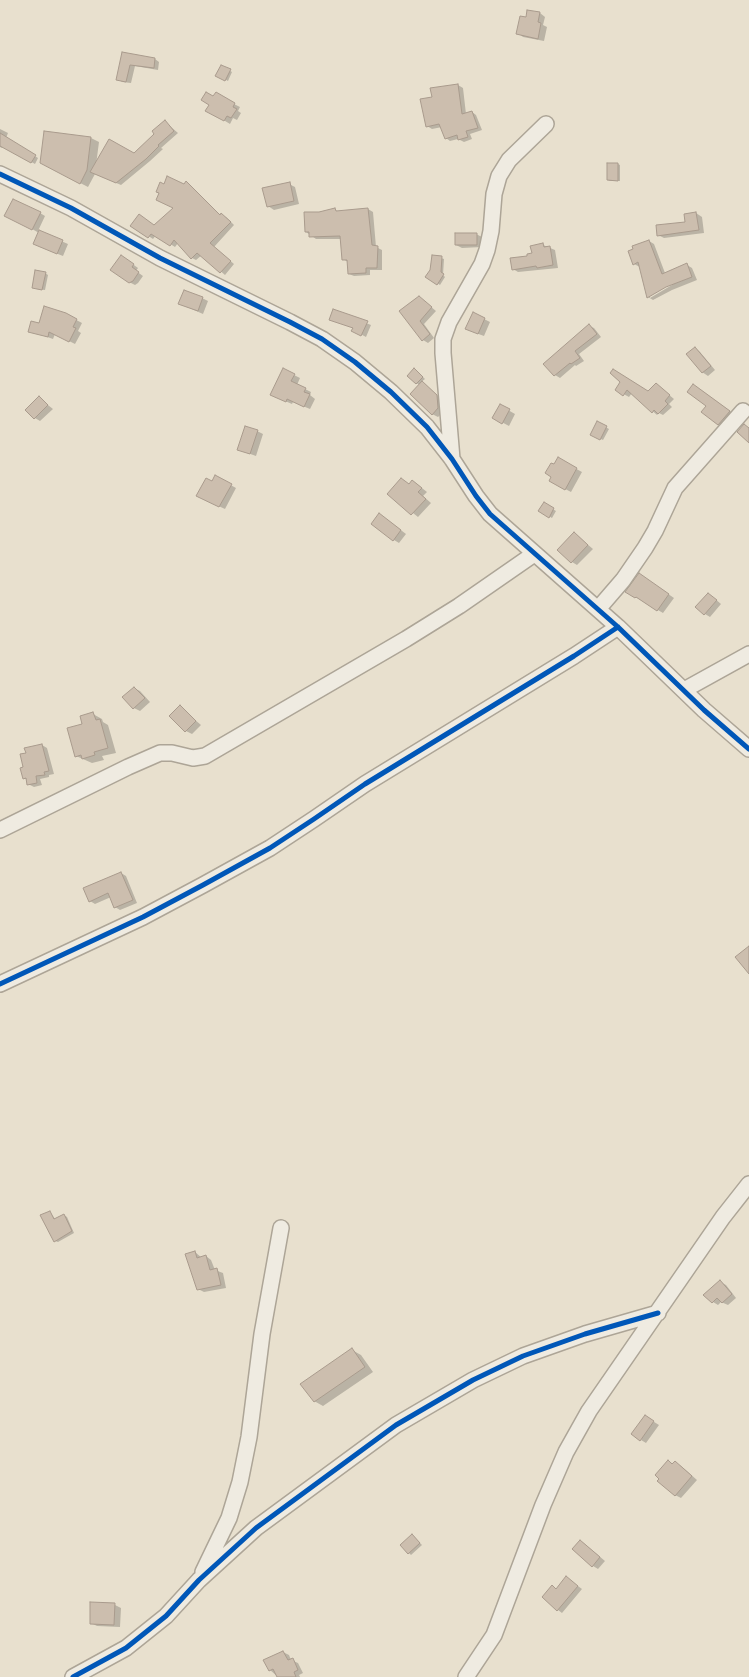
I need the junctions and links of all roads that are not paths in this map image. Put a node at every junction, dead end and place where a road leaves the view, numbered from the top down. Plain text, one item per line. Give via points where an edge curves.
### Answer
1 (546, 124) dead end
2 (0, 174) edge
3 (743, 411) dead end
4 (452, 459) junction
5 (534, 554) junction
6 (598, 609) junction
7 (618, 627) junction
8 (749, 654) edge
9 (684, 690) junction
10 (749, 749) edge
11 (0, 830) edge
12 (0, 984) edge
13 (749, 1184) edge
14 (281, 1228) dead end
15 (658, 1313) junction
16 (199, 1580) junction
17 (73, 1677) edge
18 (466, 1677) edge

1 - 4 street via 509,160 499,176 487,250 448,322 443,339
2 - 4 street via 63,203 160,258 322,339 391,392 427,427
3 - 6 street via 675,488 645,548
4 - 5 street via 490,514
5 - 6 street
5 - 11 street via 406,639 205,756 193,758 160,753
6 - 7 street
7 - 9 street
7 - 12 street via 365,784 270,848 143,917
8 - 9 street
9 - 10 street
13 - 15 street
14 - 16 street via 240,1482 229,1518
15 - 16 street via 523,1356 473,1380 396,1425 256,1528
15 - 18 street via 589,1411 566,1452 494,1635
16 - 17 street via 166,1616 126,1648

